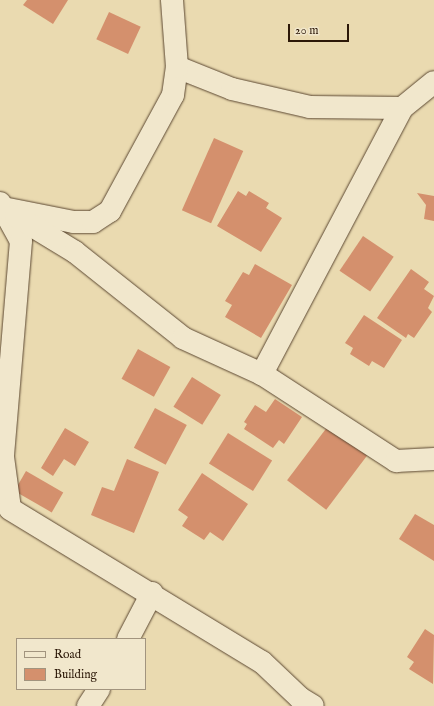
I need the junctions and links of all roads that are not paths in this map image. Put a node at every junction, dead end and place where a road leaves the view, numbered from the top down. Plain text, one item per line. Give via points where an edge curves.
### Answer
1 (172, 0) edge
2 (177, 67) junction
3 (434, 82) edge
4 (402, 108) junction
5 (2, 205) edge
6 (262, 374) junction
7 (2, 457) edge
8 (434, 459) edge
9 (152, 593) junction
10 (129, 638) edge
11 (98, 690) edge
12 (302, 704) edge
13 (88, 706) edge

1 - 2 street
2 - 4 street via 232,89 310,106
2 - 5 street via 173,95 110,211 93,222 74,222
3 - 4 street
4 - 6 street
5 - 6 street via 75,252 183,338
5 - 7 street via 21,241
6 - 8 street via 396,461
7 - 9 street via 10,509
9 - 10 street
9 - 12 street via 262,662
11 - 13 street

